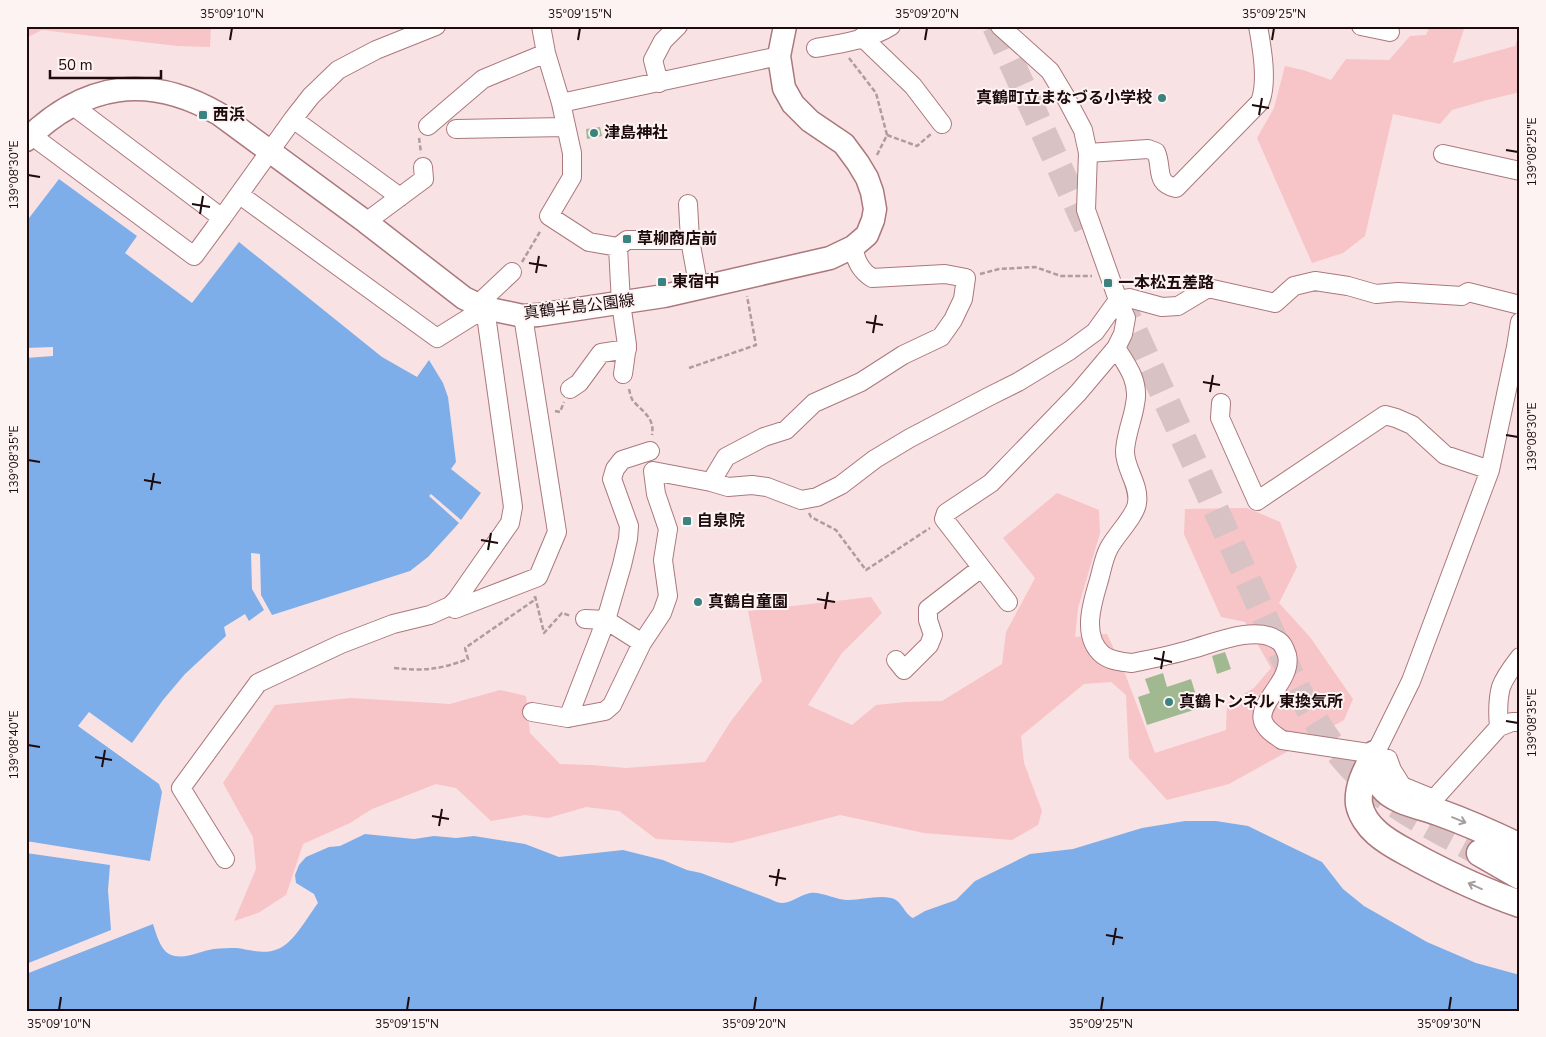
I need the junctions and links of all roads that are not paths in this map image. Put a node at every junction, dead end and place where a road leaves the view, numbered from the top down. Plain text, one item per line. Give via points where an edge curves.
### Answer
1 (436, 26) edge
2 (541, 26) edge
3 (678, 26) edge
4 (785, 26) edge
5 (891, 26) edge
6 (1000, 26) edge
7 (1258, 26) edge
8 (1361, 26) edge
9 (1390, 32) dead end
10 (862, 37) junction
11 (816, 48) dead end
12 (546, 53) junction
13 (779, 56) junction
14 (659, 83) junction
15 (561, 104) junction
16 (72, 105) junction
17 (293, 119) junction
18 (942, 124) road end
19 (428, 126) dead end
20 (566, 127) junction
21 (456, 130) dead end
22 (28, 137) edge
23 (270, 151) junction
24 (1088, 153) junction
25 (1443, 154) dead end
26 (423, 167) dead end
27 (1520, 171) edge
28 (240, 194) junction
29 (400, 198) junction
30 (688, 204) dead end
31 (222, 218) junction
32 (366, 222) junction
33 (690, 240) junction
34 (618, 247) junction
35 (853, 247) junction
36 (512, 272) road end
37 (699, 289) junction
38 (1118, 300) junction
39 (621, 303) junction
40 (1520, 305) edge
41 (481, 306) junction
42 (523, 316) junction
43 (1520, 322) edge
44 (1116, 348) junction
45 (627, 349) junction
46 (623, 374) road end
47 (570, 389) road end
48 (1221, 403) dead end
49 (650, 452) road end
50 (1490, 470) junction
51 (711, 482) junction
52 (982, 568) junction
53 (1008, 602) dead end
54 (450, 606) junction
55 (585, 619) road end
56 (606, 620) junction
57 (642, 643) junction
58 (1520, 657) edge
59 (896, 660) dead end
60 (532, 712) dead end
61 (568, 718) junction
62 (1520, 722) edge
63 (1499, 727) junction
64 (1375, 754) junction
65 (1520, 847) edge
66 (1480, 853) tunnel mouth
67 (225, 859) dead end
68 (1520, 876) edge
69 (1520, 904) edge

1 - 17 street via 376,50 338,70
2 - 12 street
3 - 14 street via 663,41 653,60
4 - 13 main road, 真鶴半島公園線
5 - 10 street
6 - 24 street via 1050,71 1083,130
7 - 24 street via 1265,82 1260,102 1176,188 1162,181 1156,152 1148,149
8 - 9 street
10 - 11 street
10 - 18 street via 913,86
12 - 15 street
12 - 19 street via 484,79
13 - 14 street
13 - 35 main road, 真鶴半島公園線 via 784,88 793,104 810,121 844,144 867,178 875,209 873,220 867,235
14 - 15 street
15 - 20 street
16 - 22 main road, 真鶴半島公園線
16 - 23 main road, 真鶴半島公園線 via 100,93 120,89 145,88 168,92 203,105
16 - 31 street
17 - 23 street
17 - 29 street
20 - 21 street
20 - 34 street via 572,153 572,177 549,216 588,242
22 - 31 street via 194,256
23 - 28 street
23 - 32 main road, 真鶴半島公園線
24 - 38 street via 1086,210
25 - 27 street
26 - 29 street via 424,179
28 - 31 street
28 - 41 street via 437,338
29 - 32 street
30 - 33 street
32 - 41 main road, 真鶴半島公園線 via 464,298
33 - 34 street via 627,240
33 - 37 street
34 - 39 street
35 - 37 main road, 真鶴半島公園線 via 830,258
35 - 51 street via 862,272 872,278 944,274 966,278 963,299 953,320 941,337 903,355 861,382 814,403 786,430 764,437 726,457
36 - 41 street
37 - 39 main road, 真鶴半島公園線
38 - 40 street via 1129,298 1162,307 1178,306 1208,288 1275,303 1294,286 1315,281 1376,294 1398,292 1462,296 1468,292
38 - 44 street via 1126,318
38 - 51 street via 1094,332 1069,351 1018,382 875,458 840,485 817,497 801,500 767,487 728,487
39 - 42 main road, 真鶴半島公園線
39 - 45 street
41 - 42 main road, 真鶴半島公園線
41 - 54 street via 513,507 510,524
42 - 54 street via 557,532 538,578 455,608
43 - 50 street
44 - 52 street via 992,483 946,513 944,520
44 - 64 street via 1134,378 1136,391 1125,450 1137,504 1108,550 1089,623 1094,644 1109,658 1132,663 1242,635 1263,634 1276,639 1285,647 1288,658 1287,671 1264,709 1263,720 1269,731 1282,740
45 - 46 street
45 - 47 street via 601,353 579,383
48 - 50 street via 1220,418 1257,501 1384,416 1412,425 1445,455
49 - 56 street via 622,460 614,469 612,479 629,526
50 - 64 street via 1411,681
51 - 57 street via 653,471 656,494 668,529 662,560 668,596 662,613
52 - 53 street
52 - 59 street via 928,609 933,635 929,645 904,670
54 - 67 street via 341,644 258,683 181,788
55 - 56 street
56 - 57 street
56 - 61 street
57 - 61 street via 612,706 605,712
58 - 63 street via 1501,688
60 - 61 street
62 - 63 street
63 - 64 street via 1434,799 1402,786 1388,759
64 -> 65 highway via 1376,773 1388,792
69 -> 64 highway via 1451,875 1377,833 1359,805 1362,780
66 - 68 highway

